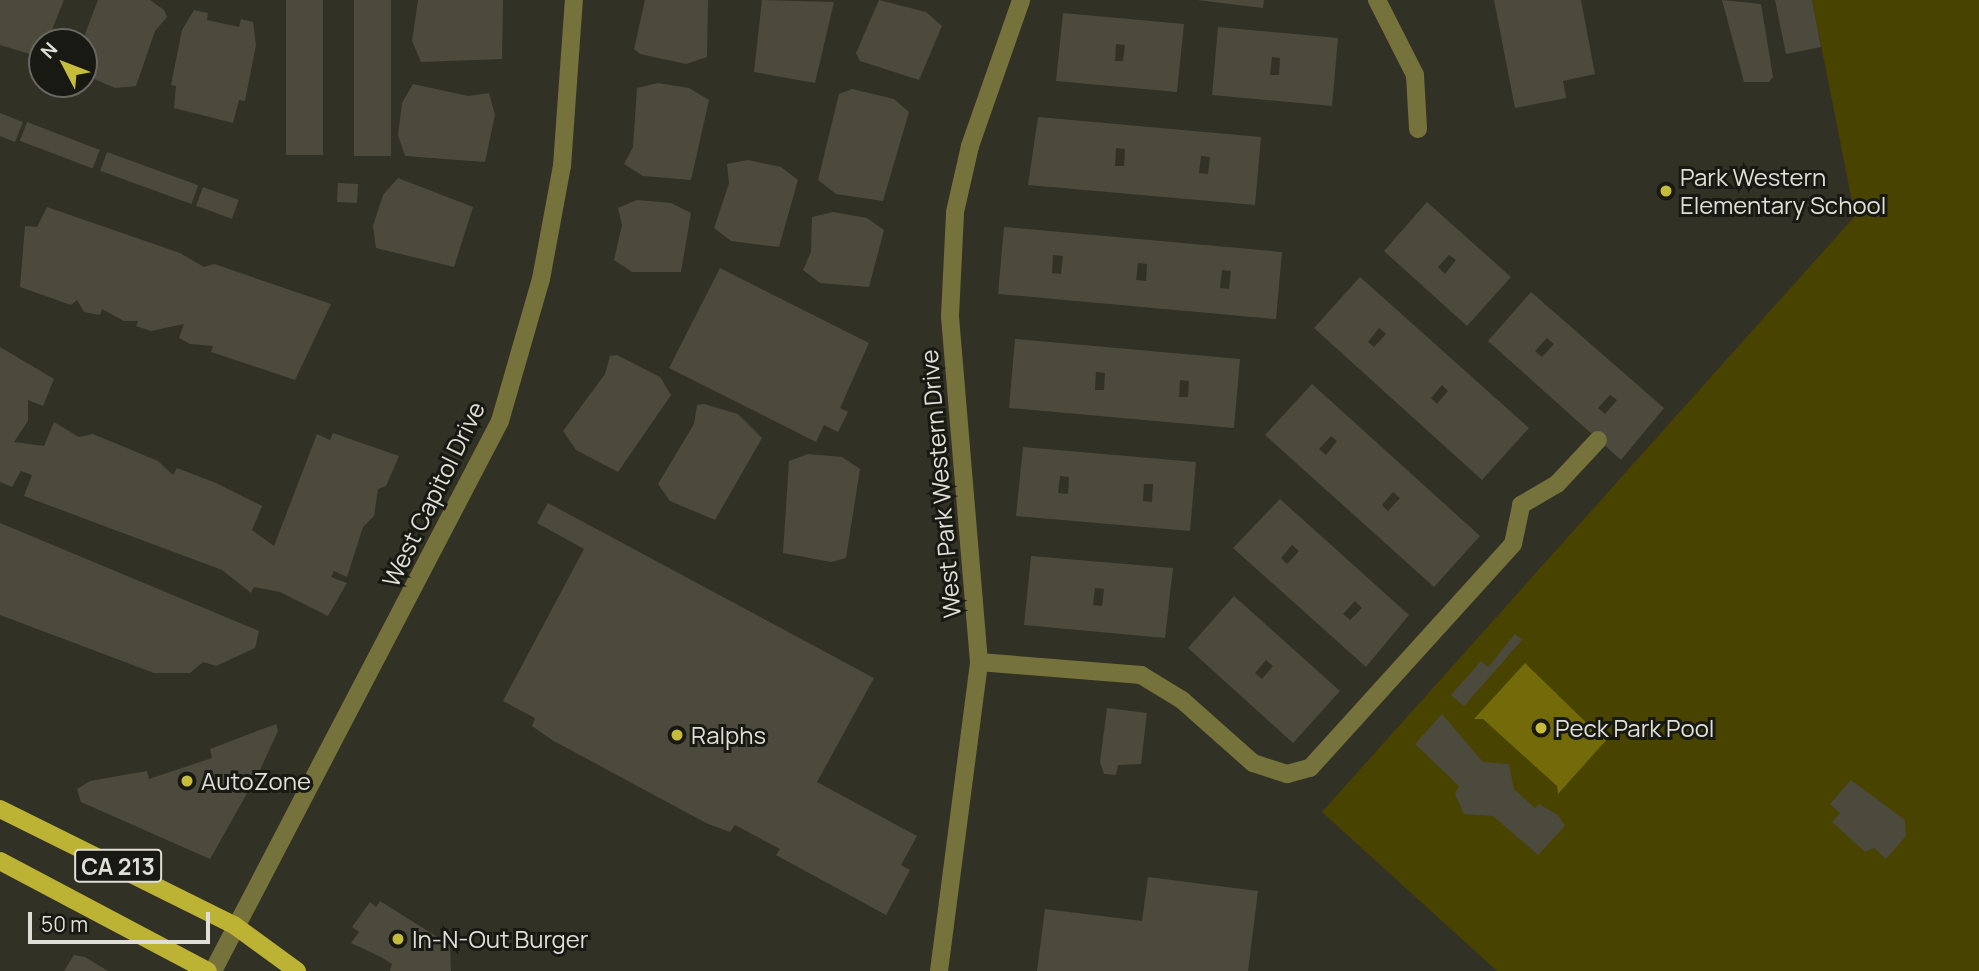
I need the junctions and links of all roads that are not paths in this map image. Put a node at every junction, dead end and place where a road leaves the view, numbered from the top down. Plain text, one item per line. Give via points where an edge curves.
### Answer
1 (574, 0) edge
2 (1021, 0) edge
3 (1377, 0) edge
4 (1418, 130) dead end
5 (1598, 440) dead end
6 (979, 663) junction
7 (0, 809) edge
8 (0, 861) edge
9 (234, 925) junction
10 (208, 971) edge
11 (213, 971) edge
12 (298, 971) edge
13 (939, 971) edge

1 - 9 street, West Capitol Drive via 562,166 541,279 500,421
2 - 6 street, West Park Western Drive via 970,145 955,212 950,316
3 - 4 street via 1415,75
5 - 6 street via 1557,484 1521,505 1513,544 1310,768 1287,774 1253,763 1182,700 1141,675
6 - 13 street, West Park Western Drive
7 - 9 main road, CA 213
8 - 10 main road, CA 213
9 - 11 street, West Capitol Drive
9 - 12 main road, CA 213

